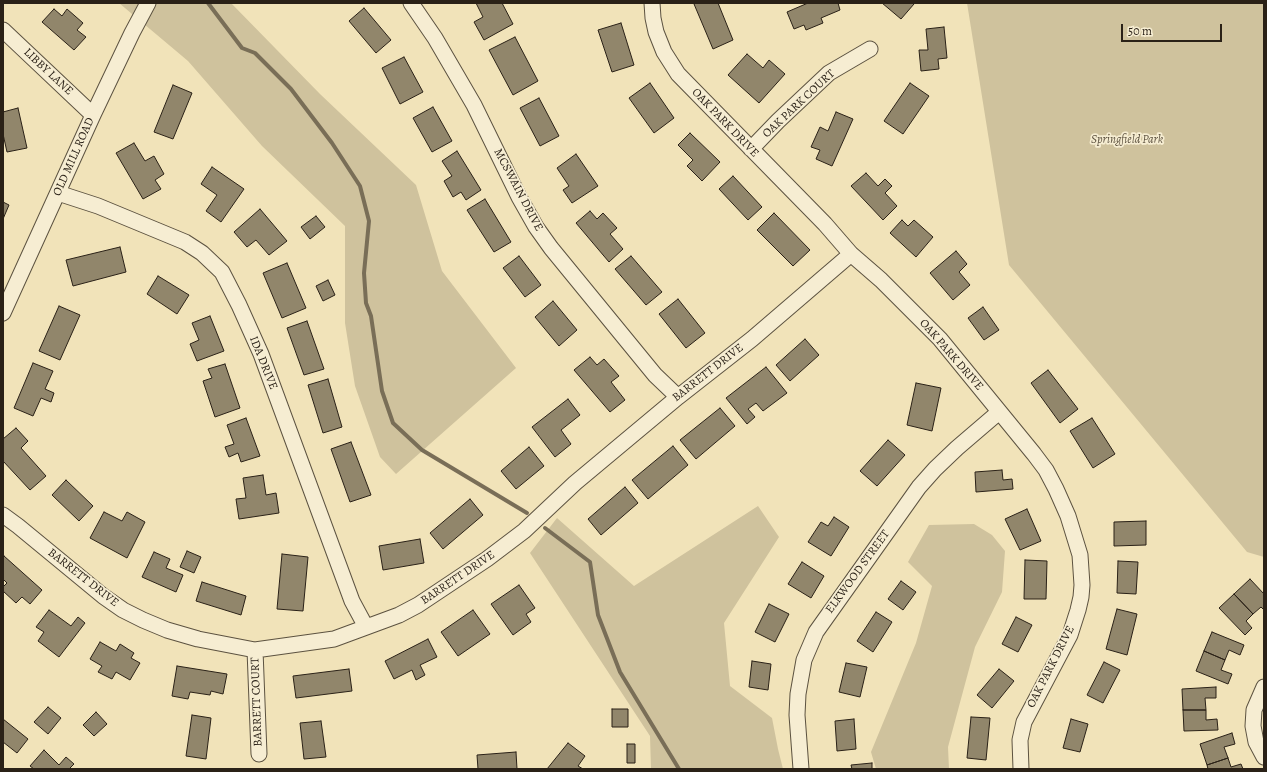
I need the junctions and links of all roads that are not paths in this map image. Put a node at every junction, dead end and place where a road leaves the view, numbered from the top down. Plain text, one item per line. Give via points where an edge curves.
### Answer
1 (148, 3) edge
2 (411, 3) edge
3 (652, 3) edge
4 (3, 30) edge
5 (870, 49) dead end
6 (93, 115) junction
7 (751, 149) junction
8 (58, 193) junction
9 (851, 254) junction
10 (3, 313) edge
11 (678, 397) junction
12 (998, 412) junction
13 (3, 516) edge
14 (366, 627) junction
15 (254, 650) junction
16 (1264, 687) edge
17 (259, 754) dead end
18 (1264, 757) edge
19 (801, 769) edge
20 (1021, 769) edge

1 - 6 street, OLD MILL ROAD
2 - 11 street, MCSWAIN DRIVE via 435,38 474,105 536,227 655,375
3 - 7 street, OAK PARK DRIVE via 656,32 671,65
4 - 6 street, LIBBY LANE
5 - 7 street, OAK PARK COURT via 829,73
6 - 8 street, OLD MILL ROAD
7 - 9 street, OAK PARK DRIVE
8 - 10 street, OLD MILL ROAD
8 - 14 street, IDA DRIVE via 98,206 185,242 210,259 222,272 261,354 352,601
9 - 11 street, BARRETT DRIVE via 752,339
9 - 12 street, OAK PARK DRIVE via 940,339
11 - 14 street, BARRETT DRIVE via 575,483 524,531 487,559 418,605
12 - 19 street, ELKWOOD STREET via 957,448 919,487 816,632 804,660 798,694
12 - 20 street, OAK PARK DRIVE via 1046,470 1068,516 1078,544 1082,566 1081,597 1070,635 1024,722 1020,740
13 - 15 street, BARRETT DRIVE via 123,610 167,630 226,646
14 - 15 street, BARRETT DRIVE via 334,639
15 - 17 street, BARRETT COURT
16 - 18 street via 1254,710 1253,726 1256,742

